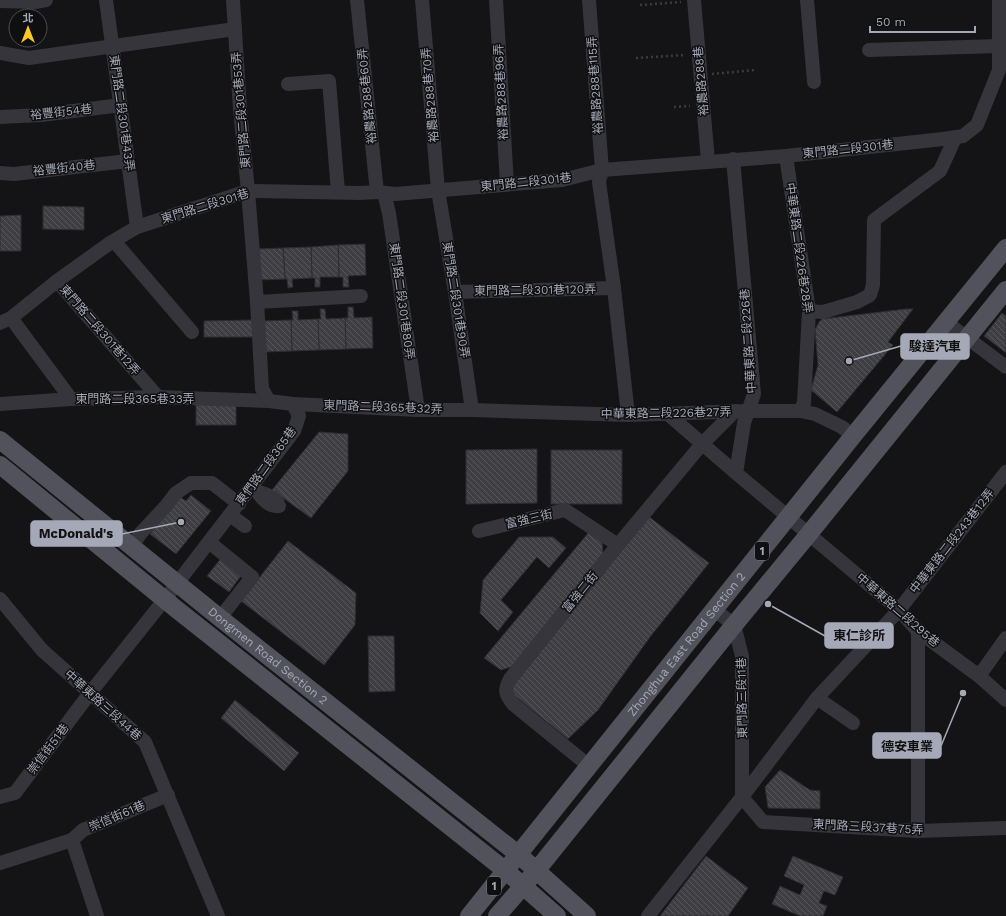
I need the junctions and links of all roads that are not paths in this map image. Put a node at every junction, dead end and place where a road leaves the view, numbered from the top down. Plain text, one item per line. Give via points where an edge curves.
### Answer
1 (46, 0) edge
2 (106, 0) edge
3 (233, 0) edge
4 (357, 0) edge
5 (422, 0) edge
6 (496, 0) edge
7 (589, 0) edge
8 (694, 0) edge
9 (807, 0) edge
10 (999, 0) edge
11 (0, 1) edge
12 (235, 29) junction
13 (113, 46) junction
14 (999, 46) junction
15 (869, 50) dead end
16 (0, 53) edge
17 (814, 82) dead end
18 (288, 84) dead end
19 (121, 105) junction
20 (0, 117) edge
21 (955, 138) junction
22 (786, 156) junction
23 (732, 159) junction
24 (128, 161) junction
25 (708, 161) junction
26 (602, 170) junction
27 (0, 173) edge
28 (507, 184) junction
29 (438, 190) junction
30 (248, 191) junction
31 (338, 192) junction
32 (381, 192) junction
33 (137, 227) junction
34 (114, 241) junction
35 (1006, 248) edge
36 (57, 281) junction
37 (614, 288) junction
38 (1006, 290) edge
39 (455, 292) junction
40 (361, 296) dead end
41 (257, 302) junction
42 (809, 311) junction
43 (5, 321) edge
44 (946, 322) junction
45 (192, 332) dead end
46 (968, 339) junction
47 (1006, 367) edge
48 (158, 397) junction
49 (70, 399) junction
50 (269, 401) junction
51 (0, 404) edge
52 (293, 404) junction
53 (418, 410) junction
54 (472, 410) junction
55 (741, 411) junction
56 (800, 411) junction
57 (628, 415) junction
58 (669, 415) junction
59 (853, 436) junction
60 (0, 440) edge
61 (702, 444) junction
62 (0, 465) edge
63 (1006, 472) edge
64 (736, 473) junction
65 (235, 509) junction
66 (789, 517) junction
67 (245, 526) dead end
68 (478, 531) dead end
69 (808, 535) junction
70 (209, 542) junction
71 (618, 545) junction
72 (132, 546) junction
73 (177, 583) junction
74 (0, 599) edge
75 (165, 599) junction
76 (715, 610) junction
77 (899, 610) junction
78 (220, 618) junction
79 (734, 625) junction
80 (918, 631) junction
81 (1006, 638) edge
82 (979, 676) junction
83 (90, 693) junction
84 (817, 698) junction
85 (1006, 700) edge
86 (853, 723) dead end
87 (590, 766) junction
88 (168, 794) junction
89 (0, 797) edge
90 (742, 797) junction
91 (1006, 828) edge
92 (918, 831) junction
93 (72, 840) junction
94 (519, 855) junction
95 (0, 863) edge
96 (506, 871) junction
97 (536, 871) junction
98 (522, 886) junction
99 (549, 913) edge
100 (97, 916) edge
101 (218, 916) edge
102 (469, 916) edge
103 (497, 916) edge
104 (587, 916) edge
105 (648, 916) edge

1 - 11 street
2 - 13 street, 東門路二段301巷43弄
3 - 12 street, 東門路二段301巷53弄
4 - 32 street, 裕農路288巷60弄
5 - 29 street, 裕農路288巷70弄
6 - 28 street, 裕農路288巷96弄
7 - 26 street, 裕農路288巷115弄
8 - 25 street, 裕農路288巷
9 - 17 street
10 - 14 street, 東門路二段301巷
12 - 13 street
12 - 30 street, 東門路二段301巷53弄
13 - 16 street via 29,58
13 - 19 street, 東門路二段301巷43弄
14 - 15 street
14 - 21 street, 東門路二段301巷 via 999,70 977,125 963,136
18 - 31 street via 329,81
19 - 20 street, 裕豐街54巷 via 41,115
19 - 24 street, 東門路二段301巷43弄
21 - 22 street, 東門路二段301巷
21 - 42 street via 940,171 874,220 873,285 870,295 857,302 823,312
22 - 23 street, 東門路二段301巷
22 - 42 street, 中華東路二段226巷28弄
23 - 25 street, 東門路二段301巷
23 - 55 street, 中華東路二段226巷 via 754,394
24 - 27 street, 裕豐街40巷 via 14,174
24 - 33 street, 東門路二段301巷43弄
25 - 26 street, 東門路二段301巷
26 - 28 street, 東門路二段301巷 via 562,180
26 - 37 street, 東門路二段301巷120弄 via 599,182
28 - 29 street, 東門路二段301巷
29 - 32 street, 東門路二段301巷 via 395,194
29 - 39 street, 東門路二段301巷90弄
30 - 31 street, 東門路二段301巷
30 - 33 street, 東門路二段301巷
30 - 41 street
31 - 32 street, 東門路二段301巷
32 - 53 street, 東門路二段301巷80弄 via 389,213
33 - 34 street, 東門路二段301巷
34 - 36 street, 東門路二段301巷
34 - 45 street
35 - 44 main road, Zhonghua East Road Section 2 / 1
36 - 43 street, 東門路二段301巷
36 - 48 street, 東門路二段301巷12弄
37 - 39 street, 東門路二段301巷120弄
37 - 57 street, 東門路二段301巷120弄
38 - 46 main road, Zhonghua East Road Section 2 / 1
39 - 54 street, 東門路二段301巷90弄
40 - 41 street
41 - 50 street via 262,389
42 - 56 street, 中華東路二段226巷28弄 via 804,403
43 - 49 street
44 - 46 street
44 - 59 main road, Zhonghua East Road Section 2 / 1
46 - 47 street
46 - 69 main road, Zhonghua East Road Section 2 / 1
48 - 49 street, 東門路二段365巷33弄
48 - 50 street, 東門路二段365巷33弄
49 - 51 street, 東門路二段365巷33弄
50 - 52 street
52 - 53 street, 東門路二段365巷32弄
52 - 65 street, 東們路二段365巷 via 299,416 294,431 255,489
53 - 54 street, 東門路二段365巷32弄
54 - 57 street, 中華東路二段226巷27弄
55 - 56 street, 中華東路二段226巷27弄
55 - 58 street, 中華東路二段226巷27弄
55 - 61 street, 富強二街
55 - 64 street, 中華東路二段226巷 via 744,423
56 - 59 street, 中華東路二段226巷27弄 via 815,414 842,427
57 - 58 street, 中華東路二段226巷27弄
58 - 61 street
59 - 66 main road, Zhonghua East Road Section 2 / 1
60 - 72 main road, Dongmen Road Section 2
61 - 64 street
61 - 71 street, 富強二街
62 - 75 main road, Dongmen Road Section 2
63 - 77 street, 中華東路二段243巷12弄
64 - 66 street
65 - 67 street
65 - 70 street, 東們路二段365巷
65 - 72 street via 212,484 191,483 176,493
66 - 69 street
66 - 76 main road, Zhonghua East Road Section 2 / 1
68 - 71 street, 富強三街 via 564,510
69 - 77 street, 中華東路二段295巷
69 - 79 main road, Zhonghua East Road Section 2 / 1
70 - 73 street, 東們路二段365巷
70 - 78 street via 252,577
71 - 87 street, 富強二街 via 506,687 507,696 513,704
72 - 73 main road, Dongmen Road Section 2
73 - 75 street, 東們路二段365巷
73 - 78 main road, Dongmen Road Section 2
74 - 83 street, 中華東路三段44巷 via 42,650
75 - 83 street, 崇信街51巷
75 - 96 main road, Dongmen Road Section 2
76 - 79 street
76 - 87 main road, Zhonghua East Road Section 2 / 1
77 - 80 street, 中華東路二段295巷
77 - 84 street
78 - 94 main road, Dongmen Road Section 2
79 - 90 street, 東門路三段11巷 via 742,656
79 - 97 main road, Zhonghua East Road Section 2 / 1
80 - 82 street, 中華東路二段295巷
80 - 92 street
81 - 82 street
82 - 85 street, 中華東路二段295巷
83 - 88 street, 中華東路三段44巷 via 145,742
83 - 89 street, 崇信街51巷 via 15,793
84 - 86 street
84 - 90 street
87 - 94 main road, Zhonghua East Road Section 2 / 1
88 - 93 street, 崇信街61巷 via 83,830
88 - 101 street, 中華東路三段44巷
90 - 92 street, 東門路三段37巷75弄 via 764,822
90 - 105 street
91 - 92 street, 東門路三段37巷75弄
93 - 95 street, 崇信街61巷
93 - 100 street
94 - 96 main road, 1
94 - 97 main road, Dongmen Road Section 2
96 - 98 main road, Dongmen Road Section 2
96 - 102 main road, 1
97 - 98 main road, Zhonghua East Road Section 2 / 1
97 - 99 street
97 - 104 main road, Dongmen Road Section 2
98 - 99 main road, Dongmen Road Section 2
98 - 103 main road, 1

